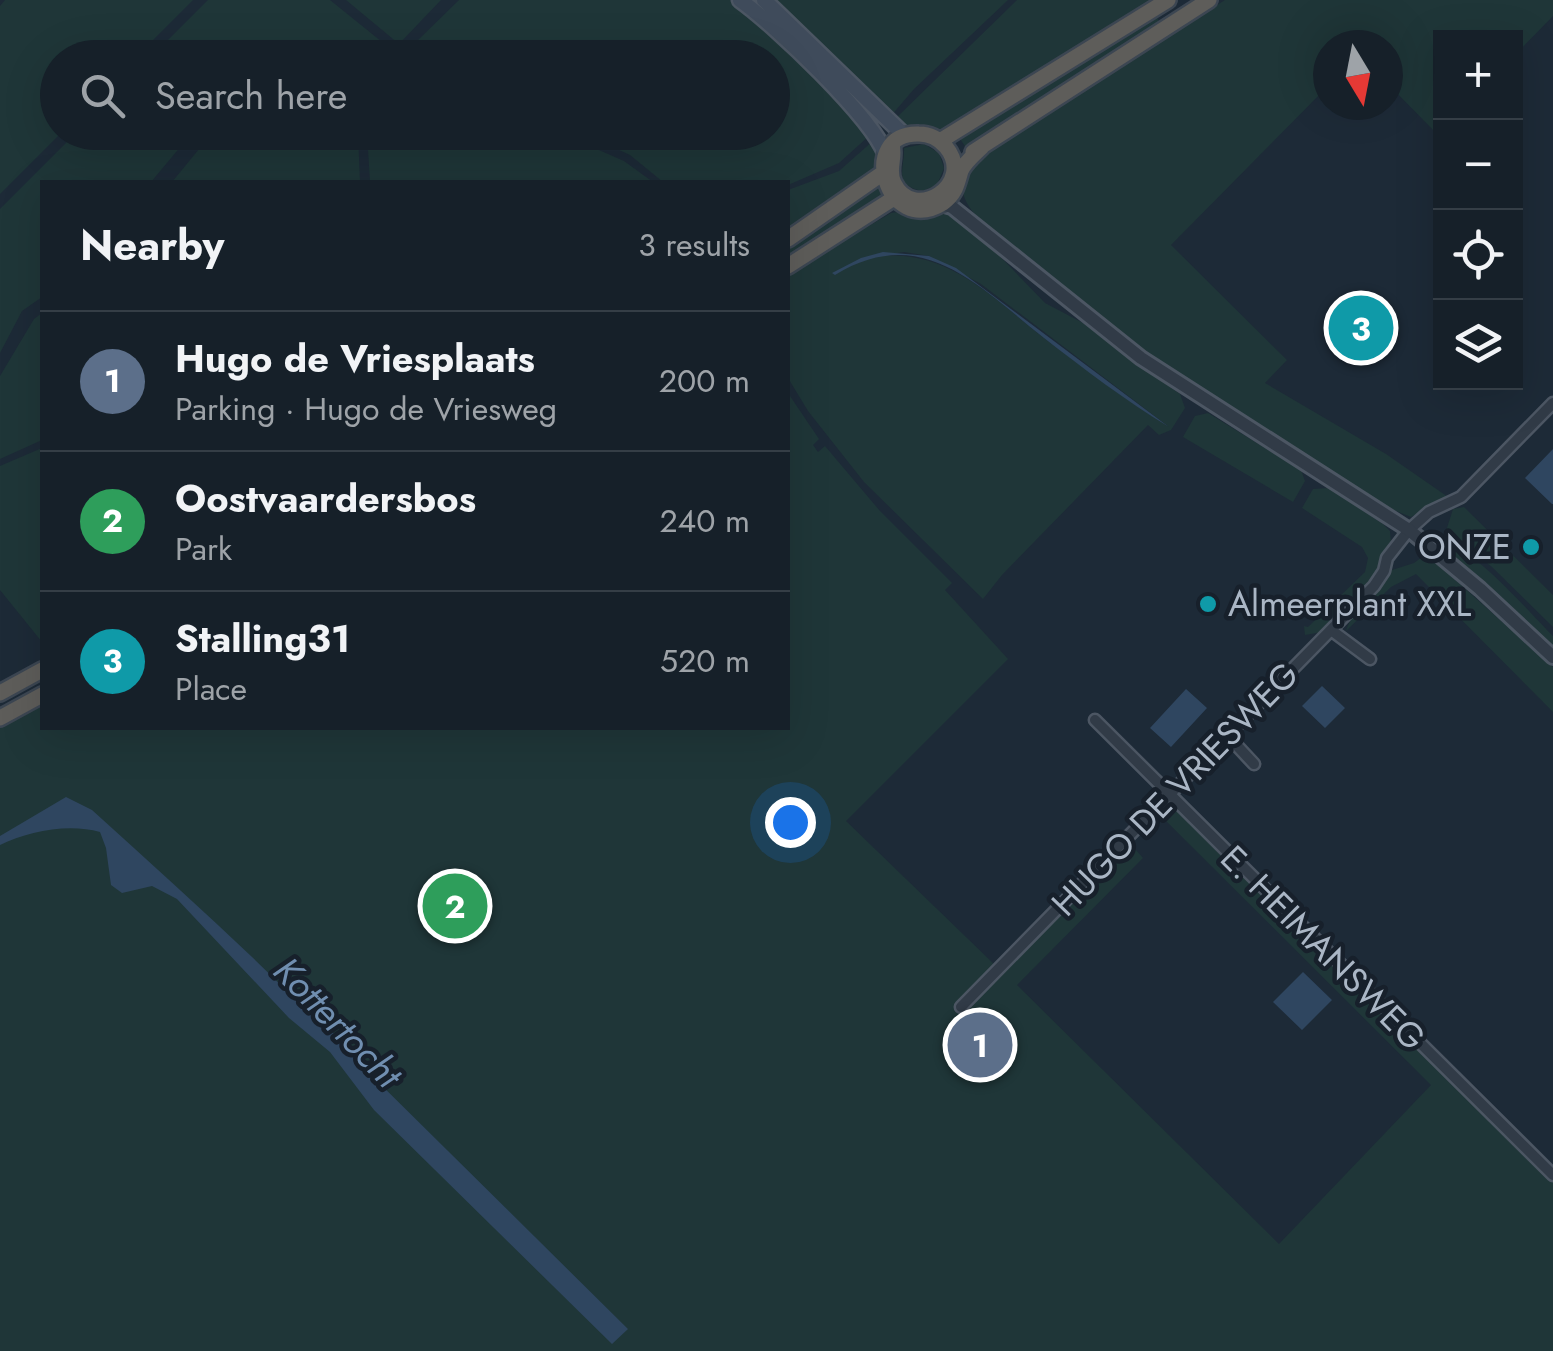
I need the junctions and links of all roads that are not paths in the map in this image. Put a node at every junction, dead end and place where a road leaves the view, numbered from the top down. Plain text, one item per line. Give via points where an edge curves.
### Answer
1 (740, 0) edge
2 (764, 0) edge
3 (1168, 0) edge
4 (1209, 0) edge
5 (788, 40) edge
6 (790, 42) edge
7 (940, 142) junction
8 (894, 146) junction
9 (958, 169) junction
10 (883, 173) junction
11 (952, 189) junction
12 (901, 199) junction
13 (941, 204) junction
14 (987, 236) junction
15 (790, 238) edge
16 (790, 265) edge
17 (1553, 403) edge
18 (1409, 530) junction
19 (1330, 630) junction
20 (1553, 657) edge
21 (1370, 659) dead end
22 (40, 671) edge
23 (0, 692) edge
24 (40, 696) edge
25 (0, 718) edge
26 (1095, 720) dead end
27 (1228, 735) junction
28 (1254, 764) dead end
29 (1170, 794) junction
30 (961, 1007) dead end
31 (1551, 1168) edge

1 - 5 main road
2 - 8 main road
3 - 7 highway
4 - 9 highway
6 - 8 main road
7 - 8 highway via 923,134
7 - 9 highway
8 - 10 highway
8 - 12 highway via 891,177
9 - 11 highway
10 - 12 highway
10 - 15 highway
11 - 12 highway via 930,200
11 - 13 highway
11 - 14 street
12 - 13 highway via 918,209
12 - 16 highway
13 - 14 street
14 - 18 street via 1141,358
17 - 18 street, HUGO DE VRIESWEG via 1461,497 1428,512
18 - 19 street, HUGO DE VRIESWEG via 1374,586
18 - 20 street
19 - 21 street
19 - 27 street, HUGO DE VRIESWEG
22 - 23 highway
24 - 25 highway
26 - 29 street, E. HEIMANSWEG
27 - 28 street
27 - 29 street, HUGO DE VRIESWEG
29 - 30 street, HUGO DE VRIESWEG
29 - 31 street, E. HEIMANSWEG

